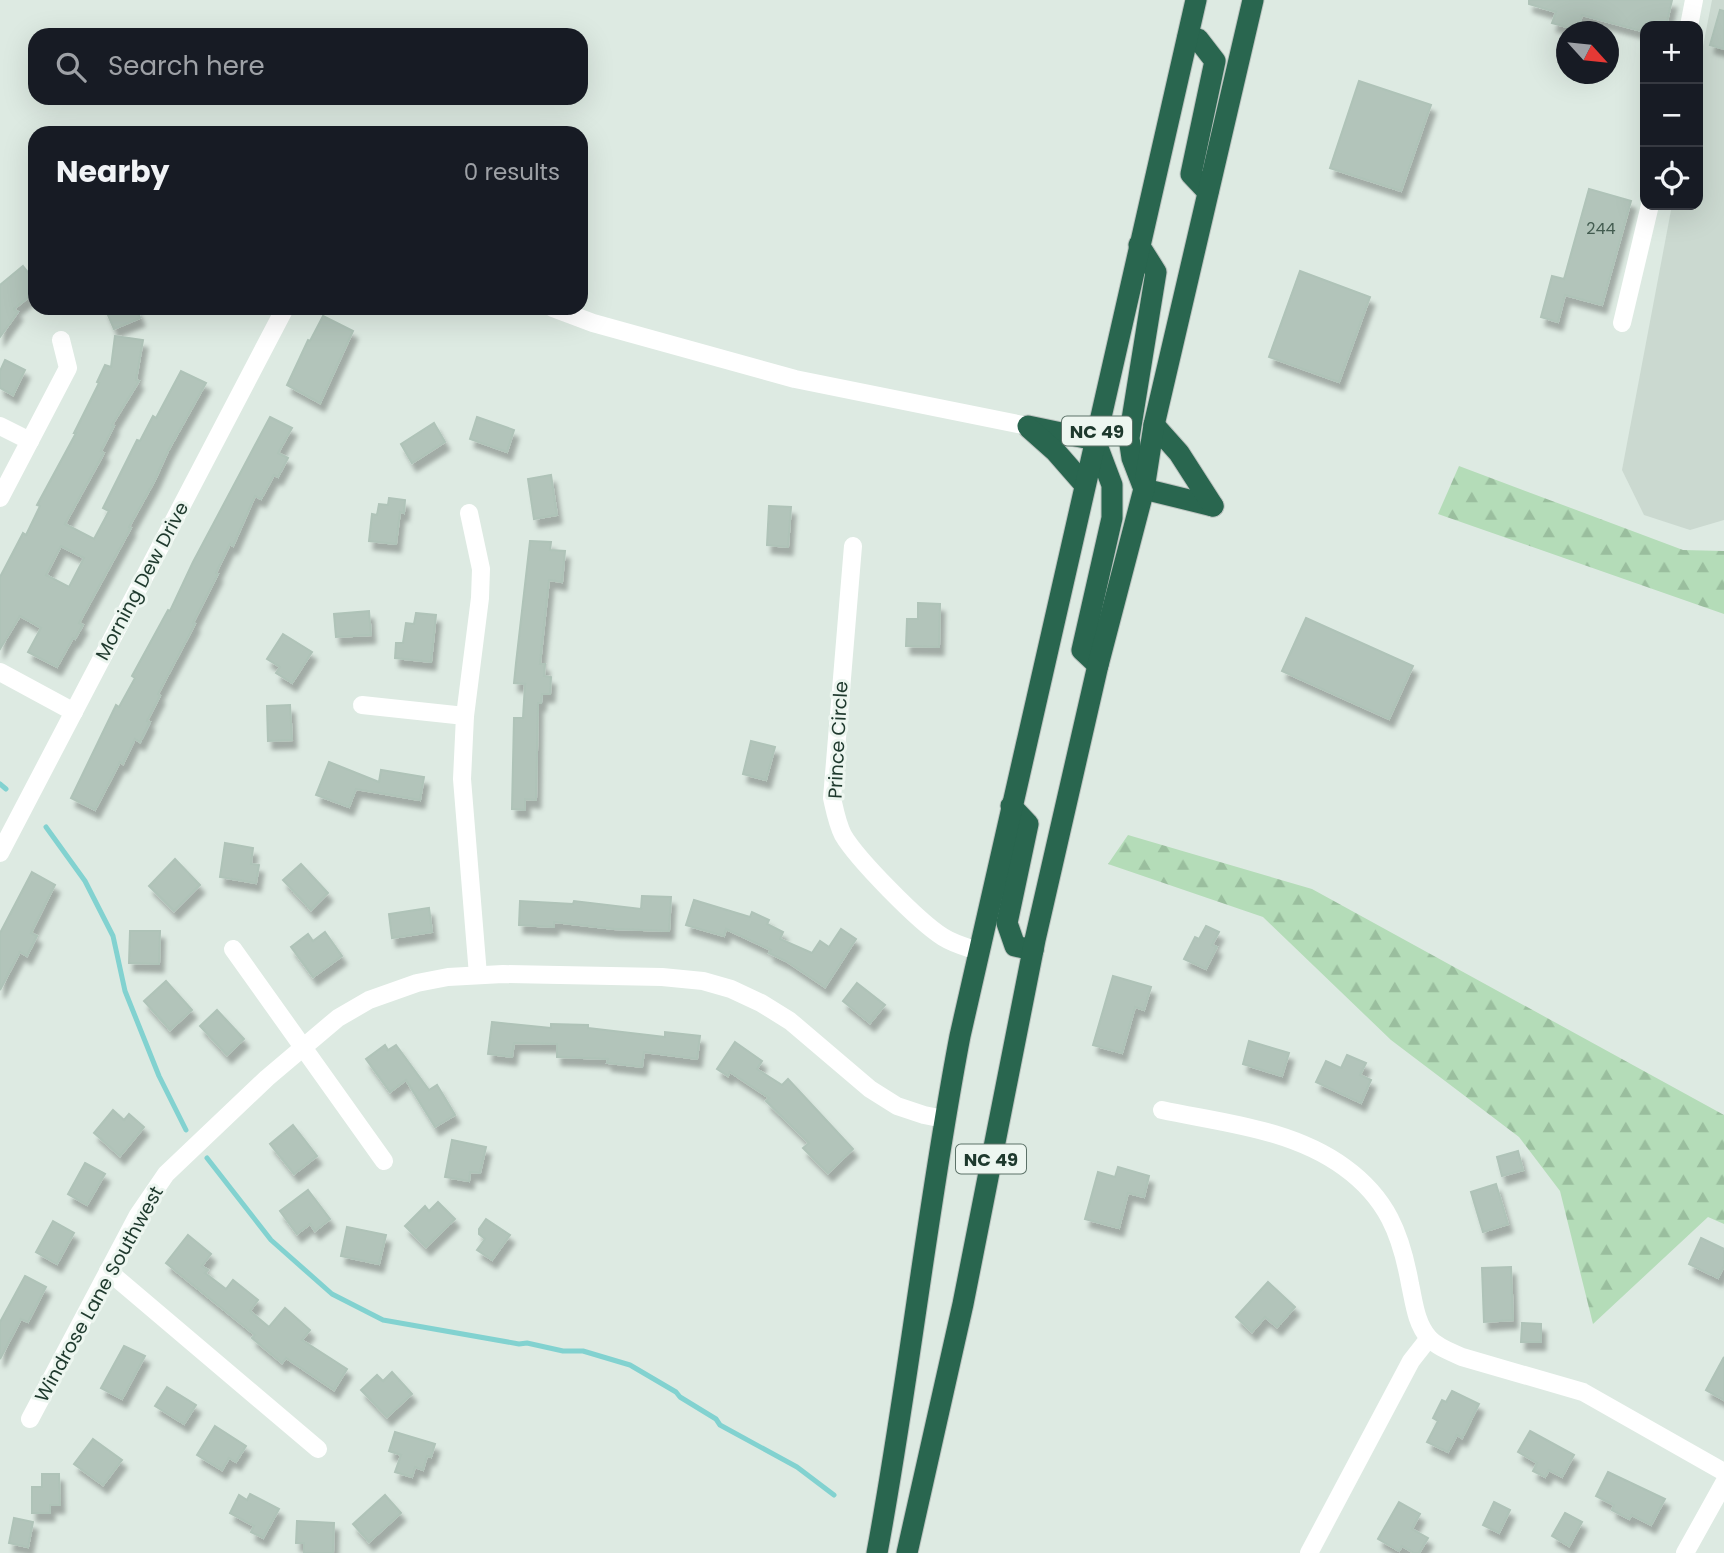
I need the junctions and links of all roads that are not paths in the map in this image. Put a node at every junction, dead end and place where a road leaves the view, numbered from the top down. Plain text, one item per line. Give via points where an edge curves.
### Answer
1 (1196, 0) edge
2 (1253, 0) edge
3 (1694, 0) edge
4 (1690, 21) edge
5 (1188, 37) junction
6 (1208, 192) junction
7 (1649, 210) edge
8 (1139, 245) junction
9 (281, 315) edge
10 (572, 315) edge
11 (1622, 323) dead end
12 (61, 340) dead end
13 (1154, 425) junction
14 (0, 426) edge
15 (1028, 426) junction
16 (1095, 440) junction
17 (30, 441) junction
18 (1084, 484) junction
19 (1143, 489) junction
20 (0, 498) edge
21 (469, 513) dead end
22 (853, 546) dead end
23 (1098, 665) junction
24 (0, 671) edge
25 (362, 705) dead end
26 (74, 712) junction
27 (465, 716) junction
28 (1011, 806) junction
29 (0, 853) edge
30 (233, 949) dead end
31 (1032, 950) junction
32 (978, 951) junction
33 (478, 975) junction
34 (304, 1046) junction
35 (1162, 1110) dead end
36 (944, 1119) junction
37 (384, 1161) dead end
38 (108, 1271) junction
39 (1429, 1338) junction
40 (30, 1419) dead end
41 (318, 1449) dead end
42 (1724, 1472) edge
43 (1724, 1483) edge
44 (877, 1553) edge
45 (907, 1553) edge
46 (1309, 1553) edge
47 (1685, 1553) edge

1 - 5 highway, NC 49
2 - 6 highway, NC 49
3 - 4 street
5 - 6 highway via 1198,39 1215,61 1191,174
5 - 8 highway, NC 49
6 - 13 highway, NC 49
7 - 11 street
8 - 16 highway, NC 49
8 - 19 highway via 1156,272 1129,439
9 - 26 street, Morning Dew Drive
10 - 15 street via 795,379
12 - 17 street via 68,368
13 - 19 highway, NC 49
13 - 19 highway via 1179,453 1213,506
14 - 17 street
15 - 16 highway
15 - 18 highway
16 - 18 highway, NC 49
16 - 23 highway via 1112,485 1111,518 1082,650
17 - 20 street
18 - 28 highway, NC 49
19 - 23 highway, NC 49
21 - 27 street via 481,569
22 - 32 street, Prince Circle via 832,798 838,823 863,860 923,922 960,946
23 - 31 highway, NC 49
24 - 26 street
25 - 27 street
26 - 29 street, Morning Dew Drive
27 - 33 street via 462,779
28 - 31 highway via 1028,824 1007,923 1015,946
28 - 32 highway, NC 49
30 - 34 street
31 - 45 highway, NC 49 via 963,1304
32 - 36 highway, NC 49
33 - 34 street, Windrose Lane Southwest via 417,983 369,1000
33 - 36 street, Windrose Lane Southwest via 662,977 731,989 789,1021 888,1100
34 - 37 street
34 - 38 street, Windrose Lane Southwest via 166,1174 138,1214
35 - 39 street via 1280,1135 1318,1150 1352,1173 1395,1226 1417,1318
36 - 44 highway, NC 49
38 - 40 street, Windrose Lane Southwest
38 - 41 street
39 - 42 street via 1462,1357 1583,1392
39 - 46 street via 1412,1360
43 - 47 street

